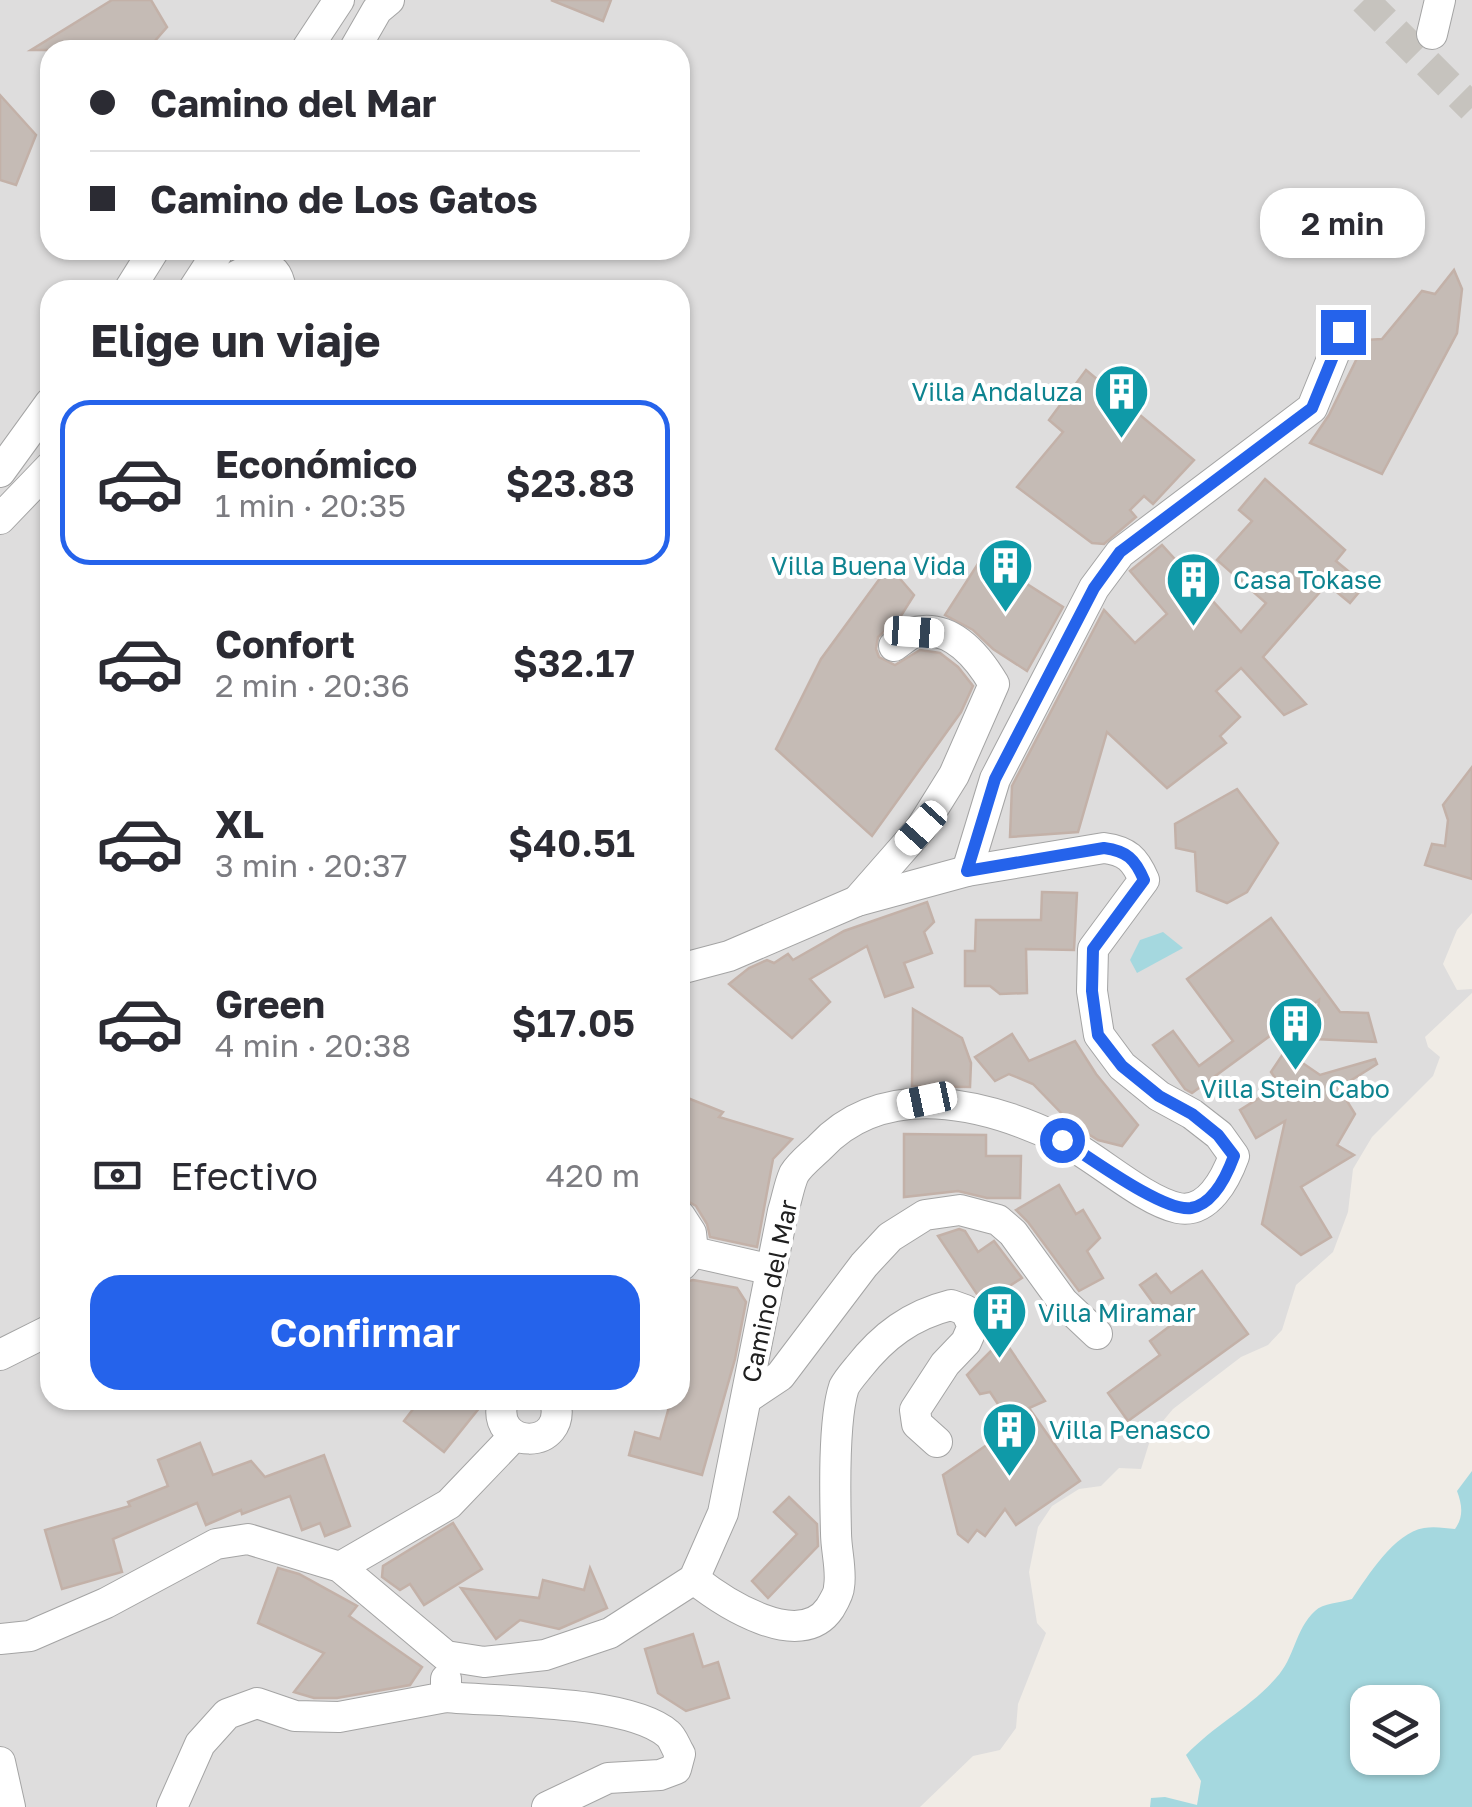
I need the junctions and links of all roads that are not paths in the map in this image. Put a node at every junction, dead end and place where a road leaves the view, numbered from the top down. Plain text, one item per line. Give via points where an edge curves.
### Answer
1 (339, 0) edge
2 (388, 0) edge
3 (1440, 0) edge
4 (1432, 34) dead end
5 (313, 40) edge
6 (360, 40) edge
7 (229, 280) edge
8 (280, 280) edge
9 (1343, 332) dead end
10 (40, 418) edge
11 (0, 472) edge
12 (40, 477) edge
13 (0, 519) edge
14 (894, 646) dead end
15 (967, 871) junction
16 (857, 900) junction
17 (690, 966) edge
18 (690, 1260) edge
19 (772, 1270) junction
20 (1097, 1334) dead end
21 (40, 1335) edge
22 (0, 1355) edge
23 (747, 1398) junction
24 (503, 1410) edge
25 (556, 1410) edge
26 (514, 1436) junction
27 (937, 1442) dead end
28 (340, 1568) junction
29 (694, 1579) junction
30 (0, 1640) edge
31 (446, 1656) junction
32 (446, 1698) junction
33 (0, 1762) edge
34 (10, 1807) edge
35 (172, 1807) edge
36 (548, 1807) edge

1 - 5 street
2 - 6 street
3 - 4 street
7 - 8 street via 261,265 272,267
9 - 15 street via 1312,408 1120,552 1094,588 995,779
10 - 11 street
12 - 13 street
14 - 16 street via 914,632 947,635 979,658 994,684 954,775 921,828
15 - 16 street, Camino del Mar
15 - 19 street, Camino del Mar via 1104,848 1124,850 1136,863 1144,880 1093,949 1098,1035 1122,1066 1218,1135 1234,1156 1226,1176 1195,1208 1178,1208 1062,1140 993,1113 927,1100 863,1114 795,1173
16 - 17 street, Camino del Mar
18 - 19 street
19 - 23 street, Camino del Mar
20 - 23 street via 998,1220 960,1210 925,1214 890,1236 780,1376
21 - 22 street
23 - 29 street, Camino del Mar via 723,1513
24 - 26 street
25 - 26 street via 548,1432 532,1439
26 - 28 street via 449,1504
27 - 29 street via 917,1424 914,1410 973,1326 965,1310 950,1305 901,1324 844,1386 835,1500 840,1589 828,1612 788,1626 757,1618
28 - 30 street via 248,1539 216,1544 106,1603 30,1636
28 - 31 street
29 - 31 street via 610,1632 544,1655 484,1662
31 - 32 street
32 - 35 street via 338,1717 295,1716 256,1703 228,1714 200,1744
32 - 36 street via 567,1704 640,1718 670,1735 680,1754 676,1769 608,1778
33 - 34 street

